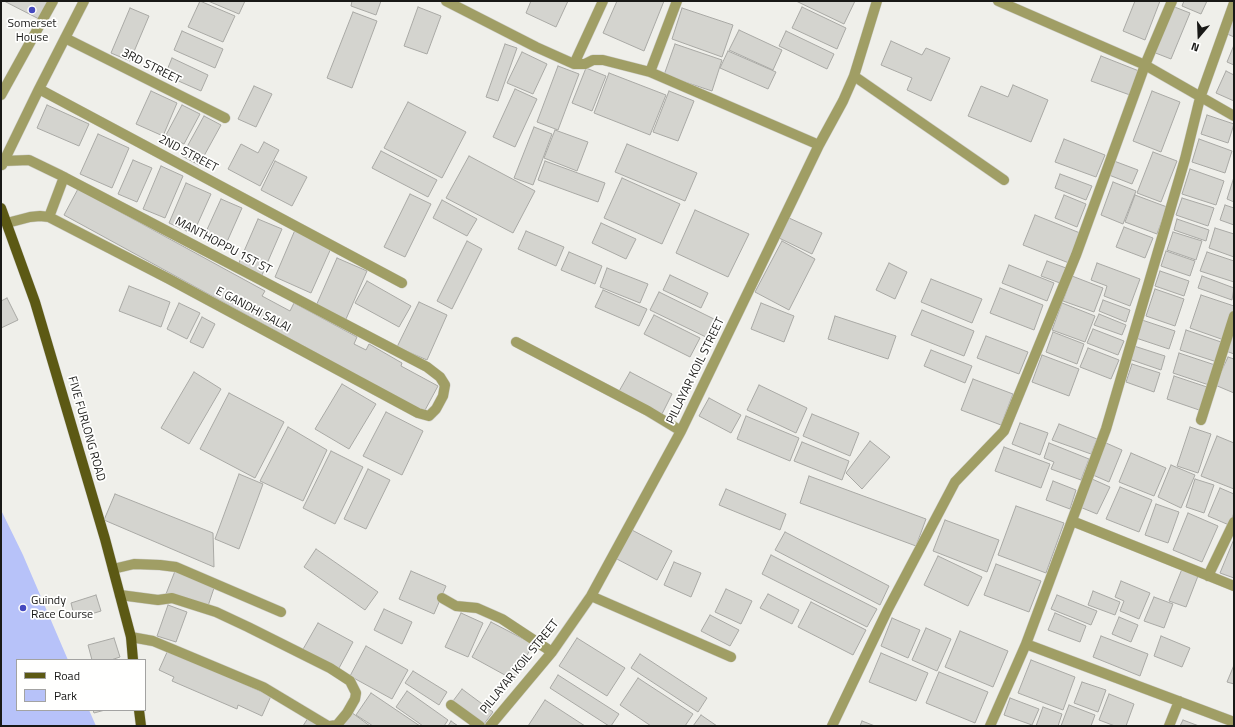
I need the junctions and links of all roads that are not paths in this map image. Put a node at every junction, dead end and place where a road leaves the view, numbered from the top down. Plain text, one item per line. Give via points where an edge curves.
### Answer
1 (53, 1) edge
2 (84, 1) edge
3 (446, 1) edge
4 (603, 1) edge
5 (677, 1) edge
6 (876, 1) edge
7 (998, 1) edge
8 (1172, 1) edge
9 (1234, 3) edge
10 (65, 38) junction
11 (574, 64) junction
12 (1145, 65) junction
13 (650, 72) junction
14 (854, 76) junction
15 (40, 89) junction
16 (1, 95) edge
17 (1200, 98) junction
18 (1234, 116) edge
19 (225, 118) dead end
20 (819, 145) junction
21 (2, 164) edge
22 (64, 177) junction
23 (1004, 180) dead end
24 (1, 208) edge
25 (49, 217) junction
26 (7, 223) junction
27 (402, 283) dead end
28 (1234, 316) edge
29 (516, 342) dead end
30 (427, 367) joint
31 (1202, 420) dead end
32 (681, 431) junction
33 (1072, 522) junction
34 (1234, 522) edge
35 (113, 569) junction
36 (1208, 576) junction
37 (1234, 586) edge
38 (120, 596) junction
39 (591, 596) junction
40 (442, 598) dead end
41 (281, 612) dead end
42 (131, 637) junction
43 (1026, 644) junction
44 (552, 652) junction
45 (731, 657) dead end
46 (133, 659) edge
47 (1179, 702) junction
48 (451, 705) dead end
49 (139, 711) edge
50 (1234, 722) edge
51 (141, 726) edge
52 (329, 726) edge
53 (480, 726) edge
54 (490, 726) edge
55 (832, 726) edge
56 (990, 726) edge
57 (1170, 726) edge

1 - 16 street
2 - 10 street
3 - 11 street
4 - 11 street
5 - 13 street
6 - 14 street, PILLAYAR KOIL STREET
7 - 12 street
8 - 12 street
9 - 17 street
10 - 15 street
10 - 19 street, 3RD STREET
11 - 13 street via 603,60
12 - 17 street
12 - 55 street via 1076,255 1004,431 954,482 888,609
13 - 20 street
14 - 20 street, PILLAYAR KOIL STREET
14 - 23 street
15 - 21 street
15 - 27 street, 2ND STREET
17 - 18 street
17 - 33 street via 1185,159 1106,430
20 - 32 street, PILLAYAR KOIL STREET
21 - 22 street, MANTHOPPU 1ST ST via 29,160
22 - 25 street
22 - 30 street, MANTHOPPU 1ST ST
24 - 26 main road, FIVE FURLONG ROAD
25 - 26 street, E GANDHI SALAI via 30,217
25 - 30 street, E GANDHI SALAI via 418,413 429,416 443,396 445,385 440,377
26 - 35 main road, FIVE FURLONG ROAD via 35,302
28 - 31 street
29 - 32 street
32 - 39 street, PILLAYAR KOIL STREET
33 - 36 street
33 - 43 street
34 - 36 street
35 - 38 main road, FIVE FURLONG ROAD
35 - 41 street via 134,564 176,567
36 - 37 street
38 - 42 main road, FIVE FURLONG ROAD
38 - 52 street via 152,600 172,598 216,612 330,668 350,681 356,693 355,699 337,725
39 - 44 street, PILLAYAR KOIL STREET
39 - 45 street
40 - 44 street via 456,606 477,608 502,619
42 - 46 main road, FIVE FURLONG ROAD
42 - 52 street via 153,641 263,687
43 - 47 street
43 - 56 street
44 - 54 street, PILLAYAR KOIL STREET
47 - 50 street
47 - 57 street
48 - 53 street
49 - 51 main road

